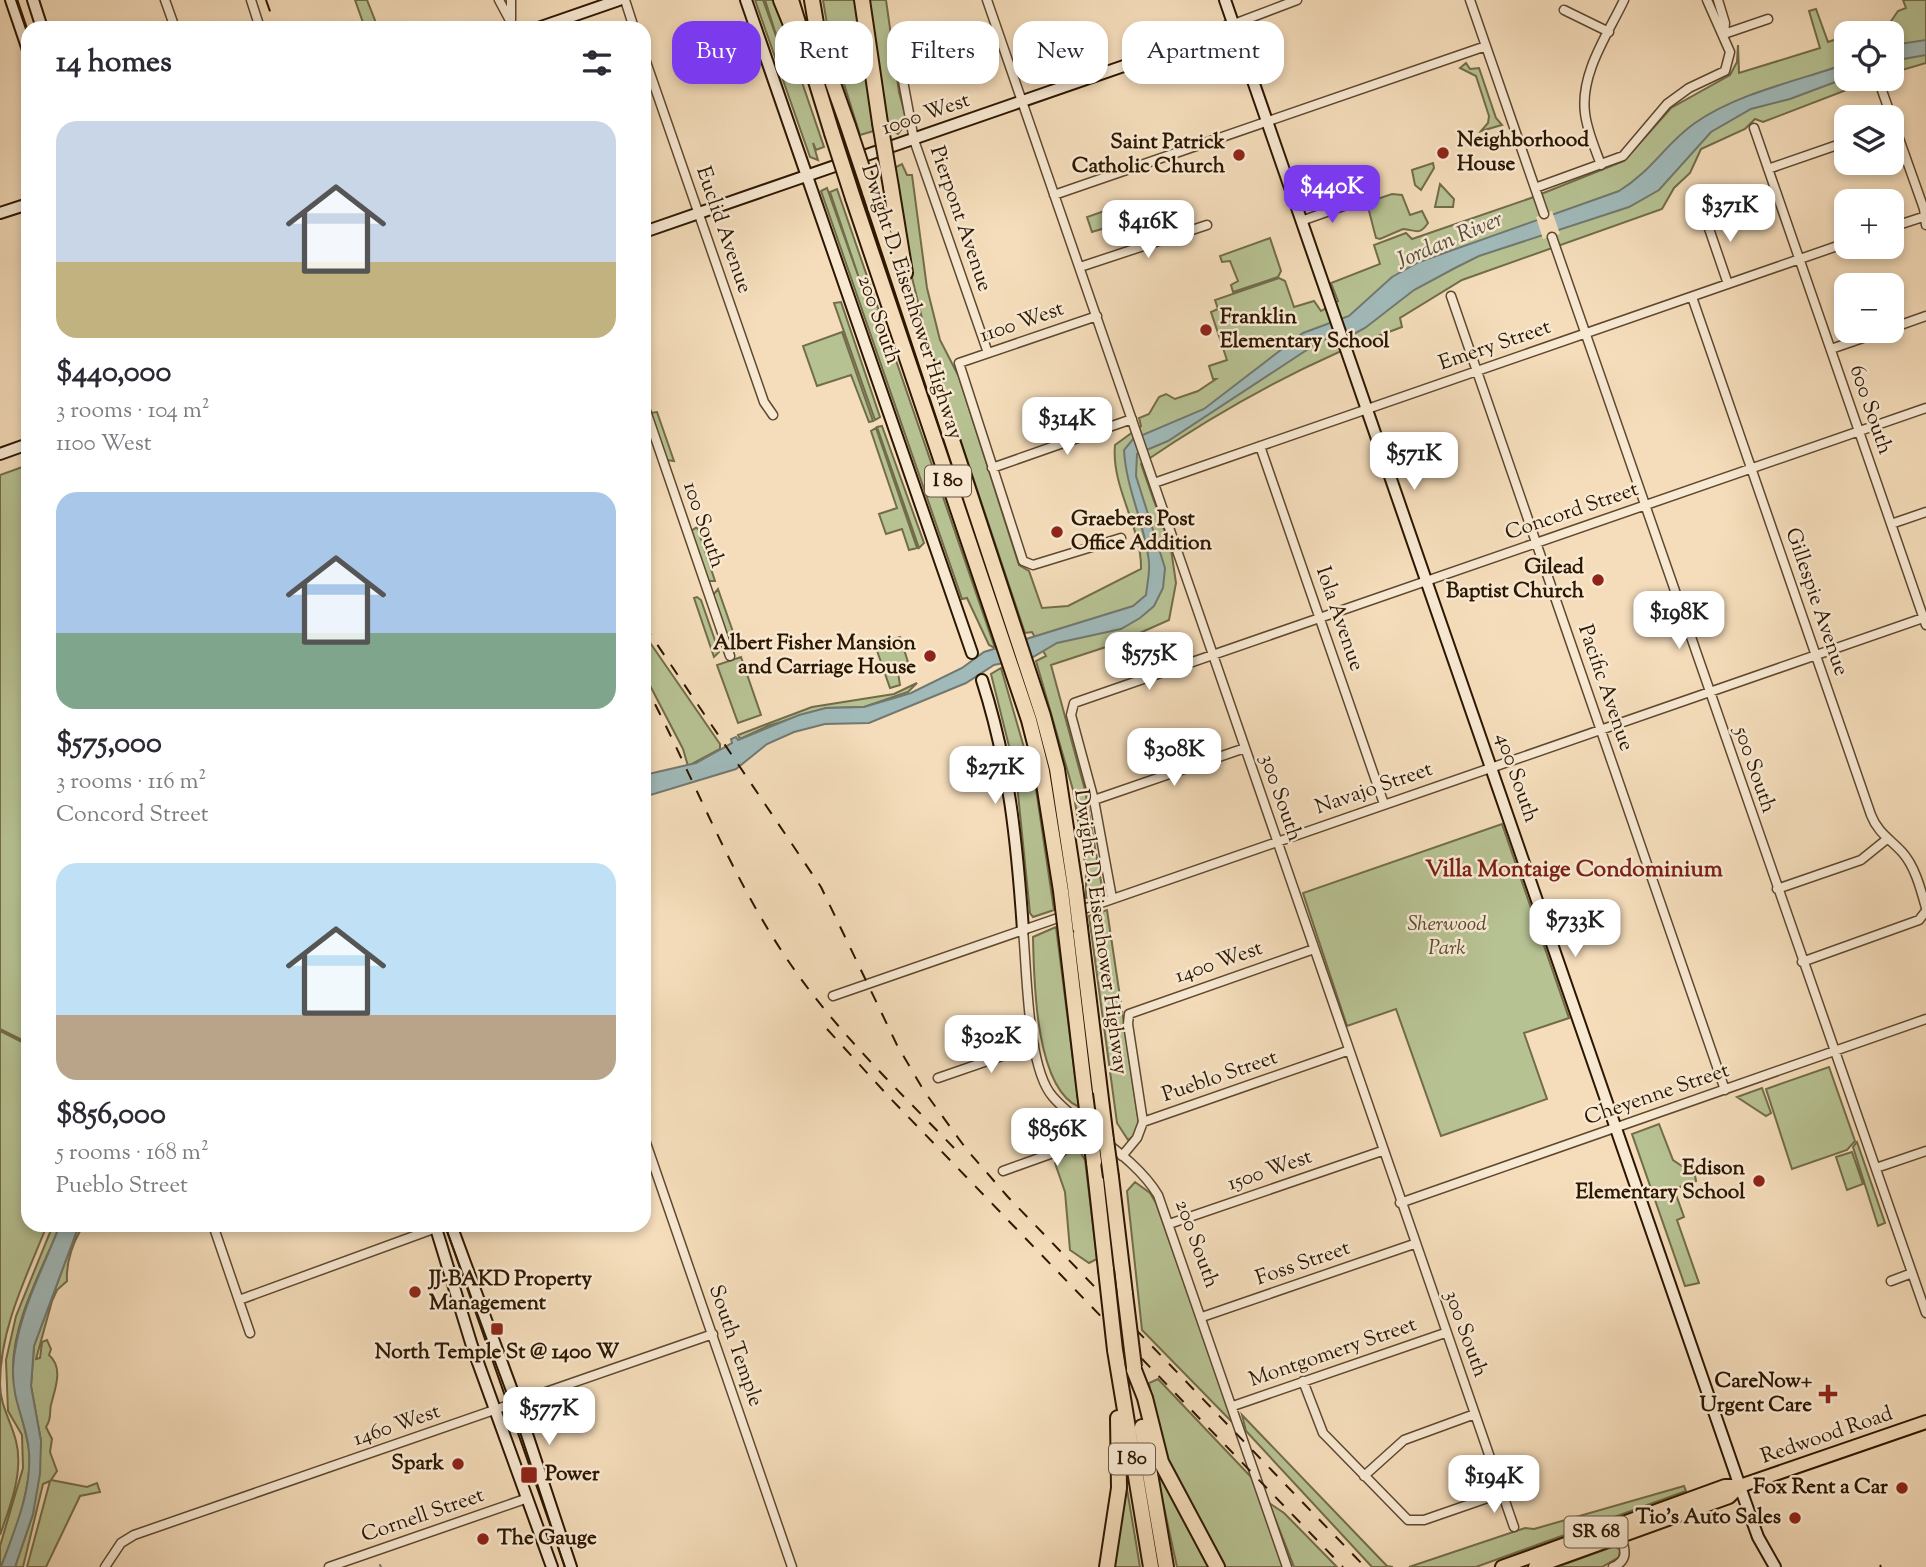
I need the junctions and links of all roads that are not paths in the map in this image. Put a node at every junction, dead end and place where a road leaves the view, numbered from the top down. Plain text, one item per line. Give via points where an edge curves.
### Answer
1 (11, 0) edge
2 (33, 0) edge
3 (165, 0) edge
4 (251, 0) edge
5 (499, 0) edge
6 (511, 0) edge
7 (619, 0) edge
8 (625, 0) edge
9 (746, 0) edge
10 (780, 0) edge
11 (792, 0) edge
12 (812, 0) edge
13 (862, 0) edge
14 (987, 0) edge
15 (1225, 0) edge
16 (1297, 0) edge
17 (1470, 0) edge
18 (1624, 0) edge
19 (1707, 0) edge
20 (1718, 0) edge
21 (1564, 10) dead end
22 (1768, 19) dead end
23 (40, 21) edge
24 (172, 21) edge
25 (258, 21) edge
26 (510, 21) edge
27 (512, 21) edge
28 (558, 21) edge
29 (632, 21) edge
30 (1233, 21) edge
31 (1242, 21) edge
32 (21, 29) edge
33 (1609, 32) junction
34 (1724, 34) junction
35 (1486, 46) junction
36 (1122, 67) edge
37 (651, 76) edge
38 (904, 84) edge
39 (1254, 84) edge
40 (821, 98) junction
41 (1022, 102) junction
42 (1267, 121) junction
43 (1754, 128) dead end
44 (914, 140) junction
45 (1834, 146) edge
46 (1904, 157) edge
47 (1601, 165) junction
48 (1768, 169) junction
49 (807, 175) junction
50 (1535, 188) junction
51 (1055, 195) junction
52 (1352, 203) dead end
53 (21, 206) edge
54 (0, 213) edge
55 (698, 213) junction
56 (1544, 214) dead end
57 (1704, 215) dead end
58 (1926, 219) edge
59 (1301, 221) junction
60 (1904, 224) edge
61 (1207, 225) dead end
62 (651, 230) edge
63 (1552, 237) dead end
64 (1834, 247) edge
65 (1800, 259) junction
66 (1080, 267) junction
67 (1728, 284) junction
68 (1451, 296) dead end
69 (1692, 297) junction
70 (1097, 316) junction
71 (1926, 316) edge
72 (1904, 324) edge
73 (1585, 334) junction
74 (1848, 343) edge
75 (1830, 349) junction
76 (923, 350) junction
77 (988, 353) junction
78 (1477, 371) junction
79 (1926, 408) edge
80 (1368, 409) junction
81 (772, 415) dead end
82 (1132, 419) junction
83 (651, 425) edge
84 (1859, 432) junction
85 (21, 446) edge
86 (1260, 446) junction
87 (0, 454) edge
88 (992, 468) junction
89 (1751, 469) junction
90 (1154, 483) junction
91 (1644, 506) junction
92 (1926, 512) edge
93 (1891, 524) junction
94 (1121, 538) dead end
95 (1536, 543) junction
96 (1428, 581) junction
97 (1320, 618) junction
98 (1925, 620) edge
99 (972, 653) dead end
100 (1815, 654) junction
101 (1212, 655) junction
102 (730, 656) dead end
103 (982, 680) dead end
104 (1709, 692) junction
105 (1601, 729) junction
106 (1245, 748) junction
107 (1492, 766) junction
108 (1094, 800) junction
109 (1384, 804) junction
110 (1887, 839) junction
111 (1277, 841) junction
112 (1068, 889) junction
113 (1777, 889) junction
114 (1112, 898) junction
115 (1926, 911) edge
116 (1023, 930) junction
117 (1073, 930) junction
118 (1314, 948) junction
119 (1802, 962) junction
120 (834, 996) dead end
121 (1926, 1019) edge
122 (1034, 1045) junction
123 (1347, 1051) junction
124 (1835, 1052) junction
125 (938, 1078) dead end
126 (1725, 1090) junction
127 (1143, 1122) junction
128 (1083, 1124) junction
129 (1617, 1128) junction
130 (1926, 1150) edge
131 (1382, 1151) junction
132 (1122, 1156) junction
133 (651, 1157) edge
134 (1876, 1168) junction
135 (1003, 1171) dead end
136 (1399, 1203) junction
137 (1169, 1224) junction
138 (215, 1232) edge
139 (419, 1232) edge
140 (437, 1232) edge
141 (454, 1232) edge
142 (1414, 1244) junction
143 (1912, 1273) junction
144 (1891, 1281) dead end
145 (239, 1300) junction
146 (1926, 1313) edge
147 (1202, 1317) junction
148 (250, 1332) dead end
149 (1445, 1333) junction
150 (713, 1334) junction
151 (1115, 1350) junction
152 (1134, 1368) junction
153 (1303, 1381) junction
154 (517, 1404) junction
155 (1233, 1406) junction
156 (495, 1411) junction
157 (1475, 1414) junction
158 (1926, 1422) edge
159 (1364, 1476) junction
160 (1740, 1486) junction
161 (1502, 1493) junction
162 (528, 1498) junction
163 (1514, 1527) dead end
164 (1621, 1535) junction
165 (105, 1567) edge
166 (329, 1567) edge
167 (552, 1567) edge
168 (571, 1567) edge
169 (792, 1567) edge
170 (1107, 1567) edge
171 (1151, 1567) edge
172 (1166, 1567) edge
173 (1217, 1567) edge
174 (1287, 1567) edge
175 (1502, 1567) edge
176 (1535, 1567) edge
177 (1613, 1567) edge
178 (1775, 1567) edge

1 - 32 main road
2 - 23 main road
3 - 24 street
4 - 25 street
5 - 26 street
6 - 27 street
7 - 28 main road
8 - 29 street
9 - 49 main road, 200 South
10 - 40 highway
11 - 40 highway, Dwight D. Eisenhower Highway / I 80
12 - 76 highway, Dwight D. Eisenhower Highway / I 80, bridge via 820,47
13 - 76 highway, bridge via 903,262
14 - 41 street, 300 South
15 - 30 main road, 400 South
16 - 31 street, 1000 West
17 - 35 street
18 - 33 street
19 - 34 street via 1716,26
20 - 34 street
21 - 33 street
22 - 34 street
33 - 47 street via 1584,96 1586,121
34 - 47 street via 1730,56 1725,71 1674,99 1654,116 1625,154
35 - 42 street
35 - 50 street
36 - 41 main road, 1000 West
37 - 55 street, Euclid Avenue
38 - 44 street, Pierpont Avenue
39 - 42 main road, 400 South
40 - 112 highway, Dwight D. Eisenhower Highway / I 80, bridge via 1013,673 1042,771
41 - 44 main road, 1000 West
41 - 51 street, 300 South
42 - 51 street
42 - 59 main road, 400 South
43 - 48 street, 600 South
44 - 49 main road, 1000 West
44 - 77 street, Pierpont Avenue
45 - 48 street
46 - 58 street
47 - 50 street
48 - 65 street, 600 South
49 - 55 main road, 1000 West
49 - 99 main road, 200 South
50 - 56 street
51 - 66 street, 300 South
52 - 59 street
53 - 54 main road
55 - 62 main road, 1000 West
55 - 81 street, Euclid Avenue
57 - 67 street
58 - 60 street
59 - 80 main road, 400 South
61 - 66 street
63 - 73 street, 500 South
64 - 65 street, Emery Street
65 - 67 street, Emery Street
65 - 75 street, 600 South
66 - 70 street, 300 South
67 - 69 street, Emery Street
68 - 78 street, Pacific Avenue
69 - 73 street, Emery Street
69 - 89 street, Gillespie Avenue
70 - 77 street, 1100 West
70 - 82 street, 300 South
71 - 72 street
73 - 78 street, Emery Street
73 - 91 street, 500 South
74 - 75 street
75 - 84 street, 600 South
76 - 112 highway, Dwight D. Eisenhower Highway / I 80 via 1057,769
77 - 88 street, 1100 West via 959,363
78 - 80 street, Emery Street
78 - 95 street, Pacific Avenue
79 - 84 street, Concord Street
80 - 86 street, Emery Street
80 - 96 main road, 400 South
82 - 88 street
82 - 90 street, 300 South
83 - 102 street, 100 South
84 - 89 street, Concord Street
84 - 93 street, 600 South
85 - 87 main road
86 - 90 street, Emery Street
86 - 97 street, Iola Avenue
88 - 94 street via 1026,564
89 - 91 street, Concord Street
89 - 100 street, Gillespie Avenue
90 - 101 street, 300 South
91 - 95 street, Concord Street
91 - 104 street, 500 South
92 - 93 street
93 - 98 street, 600 South
95 - 96 street, Concord Street
95 - 105 street, Pacific Avenue
96 - 97 street, Concord Street
96 - 107 main road, 400 South
97 - 101 street, Concord Street
97 - 109 street, Iola Avenue
98 - 100 street, Navajo Street
100 - 104 street, Navajo Street
100 - 110 street, Gillespie Avenue via 1871,815
101 - 106 street, 300 South
101 - 108 street, Concord Street via 1071,706
103 - 116 main road, 200 South via 1009,779
104 - 105 street, Navajo Street
104 - 113 street, 500 South
105 - 107 street, Navajo Street
105 - 126 street, Pacific Avenue
106 - 108 street
106 - 111 street, 300 South
107 - 109 street, Navajo Street
107 - 129 main road, 400 South
108 - 114 street
109 - 111 street, Navajo Street
110 - 113 street via 1861,860
110 - 115 street, Gillespie Avenue via 1910,863
111 - 114 street, Navajo Street
111 - 118 street, 300 South
112 - 117 highway, Dwight D. Eisenhower Highway / I 80, bridge
113 - 119 street, 500 South
114 - 116 street, Navajo Street
115 - 119 street via 1919,920
116 - 120 street, Navajo Street
116 - 122 street, 200 South
117 - 151 highway, Dwight D. Eisenhower Highway / I 80, bridge via 1085,1094
117 - 152 highway, Dwight D. Eisenhower Highway / I 80, bridge via 1102,1108
118 - 123 street, 300 South
118 - 127 street, 1400 West via 1129,1014
119 - 124 street, 500 South
121 - 124 street, Cheyenne Street
122 - 125 street
122 - 128 street, 200 South via 1048,1090
123 - 127 street, Pueblo Street
123 - 131 street, 300 South
124 - 126 street, Cheyenne Street
124 - 134 street, 500 South
126 - 129 street, Cheyenne Street
127 - 132 street, Pueblo Street
128 - 132 street, 200 South
128 - 135 street via 1056,1152
129 - 136 street, Cheyenne Street
129 - 160 main road, 400 South
130 - 134 street
131 - 136 street, 300 South
131 - 137 street, 1500 West
132 - 137 street, 200 South via 1154,1189
133 - 150 street, South Temple
134 - 143 street, 500 South
136 - 142 street, 300 South
137 - 147 street, 200 South
138 - 145 street
139 - 145 street
140 - 156 main road
141 - 154 main road
142 - 147 street, Foss Street
142 - 149 street, 300 South
143 - 144 street
143 - 146 street, 500 South
145 - 148 street
147 - 155 street, 200 South
149 - 153 street, Montgomery Street
149 - 157 street, 300 South
150 - 154 street, 1460 West
150 - 169 street, South Temple
151 - 170 highway via 1119,1488
151 - 171 highway, Dwight D. Eisenhower Highway / I 80
152 - 172 highway, Dwight D. Eisenhower Highway / I 80
152 - 173 highway via 1161,1462
153 - 155 street, Montgomery Street
153 - 159 street via 1321,1429
154 - 156 street, 1460 West
154 - 168 main road
155 - 174 street, 200 South
156 - 162 main road
156 - 165 street, 1460 West via 134,1535 121,1543
157 - 159 street via 1404,1440
157 - 161 street, 300 South
158 - 160 main road, Redwood Road / SR 68
159 - 161 street via 1411,1521
160 - 164 main road, Redwood Road / SR 68 via 1729,1497
160 - 175 main road, Redwood Road / SR 68 via 1725,1486
160 - 178 main road, 400 South via 1758,1537
161 - 163 street, 300 South
162 - 166 street, Cornell Street
162 - 167 main road
164 - 176 main road, Redwood Road / SR 68
164 - 177 street via 1625,1555

